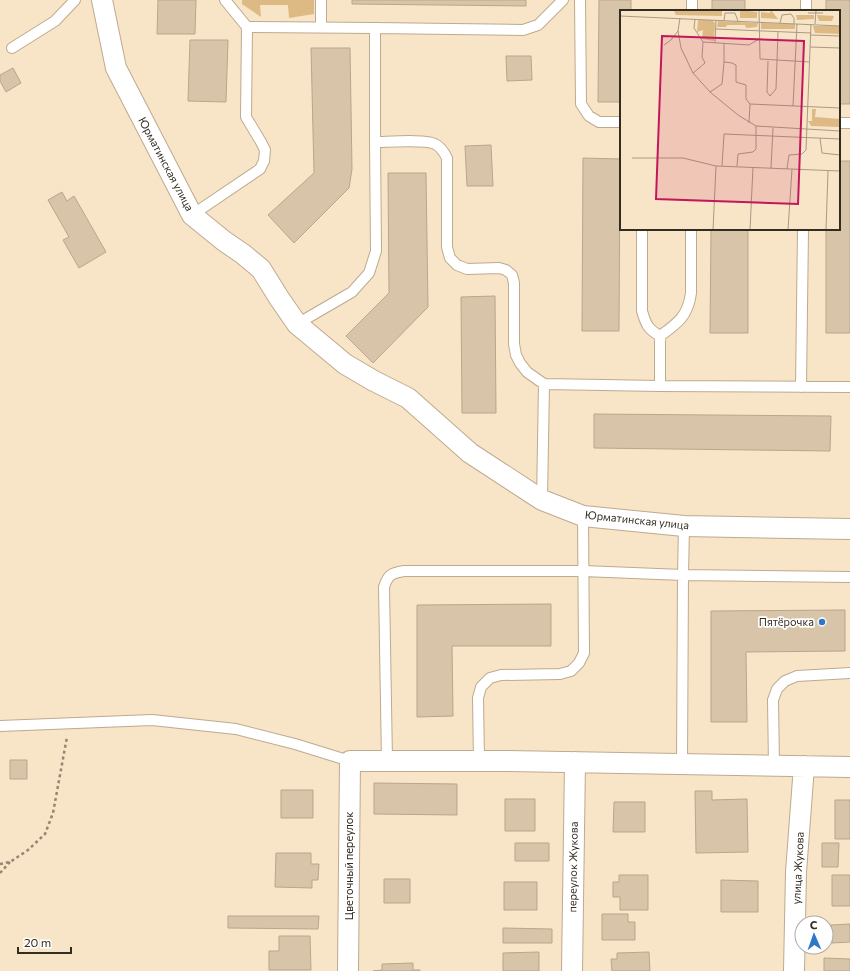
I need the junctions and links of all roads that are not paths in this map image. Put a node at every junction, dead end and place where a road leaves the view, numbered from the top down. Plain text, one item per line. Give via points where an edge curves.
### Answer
1 (75, 0) edge
2 (102, 0) edge
3 (225, 0) edge
4 (322, 0) edge
5 (563, 0) edge
6 (580, 0) edge
7 (247, 27) junction
8 (321, 27) junction
9 (374, 28) junction
10 (12, 48) dead end
11 (620, 122) edge
12 (375, 142) junction
13 (192, 215) junction
14 (642, 230) edge
15 (691, 230) edge
16 (803, 230) edge
17 (297, 324) junction
18 (660, 336) junction
19 (544, 384) junction
20 (660, 386) junction
21 (801, 387) junction
22 (850, 387) edge
23 (542, 500) junction
24 (583, 516) junction
25 (684, 526) junction
26 (850, 529) edge
27 (582, 570) junction
28 (683, 575) junction
29 (850, 577) edge
30 (850, 673) edge
31 (0, 726) edge
32 (350, 761) junction
33 (387, 761) junction
34 (479, 761) junction
35 (575, 762) junction
36 (682, 764) junction
37 (774, 765) junction
38 (804, 766) junction
39 (850, 767) edge
40 (348, 971) edge
41 (572, 971) edge
42 (794, 971) edge

1 - 10 lane via 55,21
2 - 13 street, Юрматинская улица via 116,68
3 - 7 lane
4 - 8 lane
5 - 9 lane via 538,25 522,30
6 - 11 lane via 581,104 589,116 599,122
7 - 8 lane
7 - 13 lane via 246,117 262,142 265,150 264,161 260,169
8 - 9 lane
9 - 12 lane
12 - 17 lane via 376,251 369,273 352,292
12 - 19 lane via 423,142 434,143 442,148 447,158 447,247 450,258 457,265 467,269 499,268 512,275 516,355 528,372
13 - 17 street, Юрматинская улица via 260,269
14 - 18 lane via 642,311 651,331
15 - 18 lane via 690,303 685,315
16 - 21 lane
17 - 23 street, Юрматинская улица via 345,364 408,398 470,453
18 - 20 lane
19 - 20 lane
19 - 23 lane
20 - 21 lane
21 - 22 lane
23 - 24 street, Юрматинская улица
24 - 25 street, Юрматинская улица
24 - 27 lane
25 - 26 street, Юрматинская улица
25 - 28 lane
27 - 28 lane
27 - 33 lane via 395,572 387,578 384,587
27 - 34 lane via 584,653 580,663 571,671 560,674 501,675 490,678 481,687 478,698
28 - 29 lane
28 - 36 lane
30 - 37 lane via 797,676 785,681 778,689 773,700
31 - 32 lane via 152,720 236,729
32 - 33 street
32 - 40 street, Цветочный переулок
33 - 34 street
34 - 35 street
35 - 36 street
35 - 41 street, переулок Жукова
36 - 37 street
37 - 38 street
38 - 39 street
38 - 42 street, улица Жукова via 796,872

